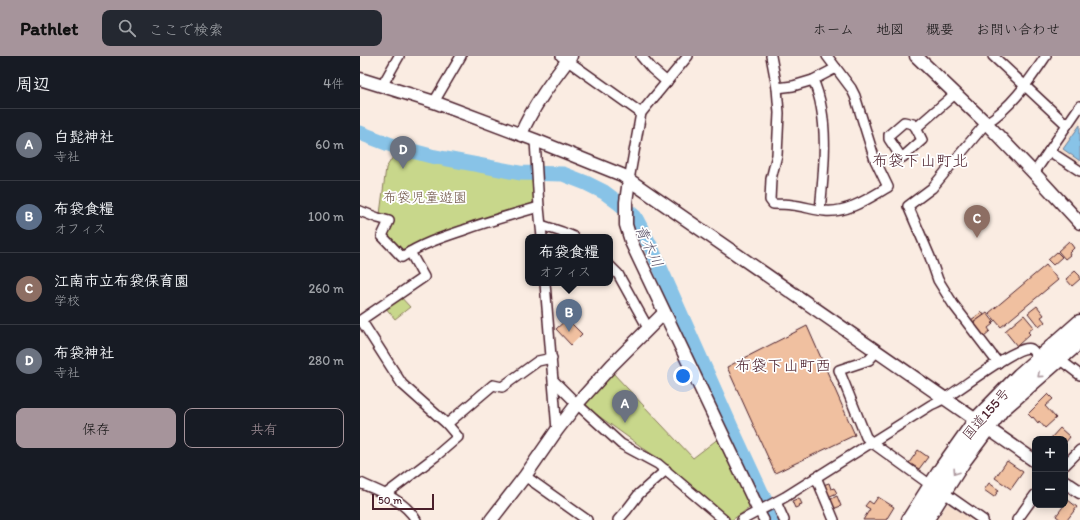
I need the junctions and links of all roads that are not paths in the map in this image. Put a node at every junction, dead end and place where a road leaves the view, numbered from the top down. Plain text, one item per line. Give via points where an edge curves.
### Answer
1 (399, 56) edge
2 (461, 56) edge
3 (641, 56) edge
4 (688, 56) edge
5 (771, 56) edge
6 (827, 56) edge
7 (916, 56) edge
8 (993, 56) edge
9 (1046, 56) edge
10 (566, 58) edge
11 (836, 68) junction
12 (360, 79) edge
13 (814, 80) junction
14 (667, 82) junction
15 (382, 86) junction
16 (1025, 86) junction
17 (777, 88) junction
18 (956, 94) junction
19 (434, 102) junction
20 (1080, 106) edge
21 (641, 113) junction
22 (986, 123) junction
23 (1067, 125) junction
24 (916, 128) dead end
25 (521, 134) junction
26 (535, 140) junction
27 (1049, 151) junction
28 (1080, 171) edge
29 (1034, 172) junction
30 (629, 180) junction
31 (538, 207) junction
32 (820, 210) junction
33 (360, 211) edge
34 (1080, 223) edge
35 (541, 225) junction
36 (542, 234) edge
37 (567, 234) edge
38 (410, 252) junction
39 (613, 269) edge
40 (545, 286) edge
41 (664, 312) junction
42 (1080, 323) edge
43 (648, 328) junction
44 (1080, 340) edge
45 (877, 351) junction
46 (552, 358) junction
47 (1039, 358) junction
48 (1059, 359) junction
49 (998, 363) junction
50 (1080, 375) edge
51 (554, 381) junction
52 (945, 398) junction
53 (577, 404) junction
54 (447, 424) junction
55 (982, 424) junction
56 (557, 430) junction
57 (871, 442) junction
58 (1080, 450) edge
59 (1032, 459) edge
60 (1068, 462) edge
61 (666, 470) junction
62 (525, 476) junction
63 (816, 477) junction
64 (360, 483) edge
65 (1068, 484) edge
66 (937, 489) junction
67 (1080, 492) edge
68 (386, 494) junction
69 (1032, 499) edge
70 (775, 503) junction
71 (762, 513) edge
72 (416, 520) edge
73 (491, 520) edge
74 (587, 520) edge
75 (618, 520) edge
76 (724, 520) edge
77 (742, 520) edge
78 (784, 520) edge
79 (834, 520) edge
80 (910, 520) edge
81 (925, 520) edge
82 (983, 520) edge
83 (1017, 520) edge

1 - 15 street
2 - 19 street
3 - 14 street
4 - 14 street
5 - 17 street
6 - 11 street
7 - 18 street
8 - 16 street
9 - 16 street
10 - 21 street
10 - 25 street via 528,118
11 - 13 street
11 - 32 street via 855,96 874,160 888,187 851,207 833,211
12 - 15 street
13 - 17 street
13 - 32 street via 823,118 824,174
14 - 21 street
15 - 19 street
16 - 22 street via 996,117
16 - 23 street
17 - 32 street via 777,155 771,179 770,200 773,204
18 - 22 street
18 - 24 street
19 - 25 street
20 - 23 street
21 - 30 street
22 - 29 street
22 - 49 street via 932,188 908,206 938,280
23 - 27 street
25 - 26 street
26 - 30 street
26 - 31 street
27 - 28 street
27 - 29 street
29 - 34 street
30 - 41 street via 626,225 632,244
30 - 45 street
31 - 35 street
31 - 38 street via 433,240
33 - 38 street via 389,221 382,236 402,257
35 - 36 street
35 - 37 street
38 - 54 street via 424,277 361,320 402,384
39 - 43 street
40 - 46 street
41 - 43 street
41 - 71 street
42 - 47 highway, 国道155号
43 - 53 street
44 - 48 highway, 国道155号
45 - 52 street
45 - 57 street via 869,360 839,370 866,437
46 - 51 street
46 - 54 street via 538,361 502,387 494,384
47 - 49 street via 1030,349 1025,348
47 - 55 highway, 国道155号 via 1015,381
48 - 50 street
48 -> 55 highway, 国道155号
49 - 52 street
51 - 53 street
51 - 56 street
52 - 55 street
52 - 57 street via 930,404
53 - 56 street
53 - 61 street via 621,444
54 - 68 street via 458,437
55 - 59 street
55 - 66 highway, 国道155号 via 963,460
56 - 62 street
57 - 63 street
57 - 66 street
58 - 60 street
61 - 75 street via 639,494
61 - 76 street
62 - 73 street
62 - 74 street
63 - 70 street
63 - 79 street
64 - 68 street
65 - 67 street
66 - 80 highway, 国道155号
66 - 81 highway, 国道155号
66 - 82 street
68 - 72 street via 412,513
69 - 83 street
70 - 71 street
70 - 78 street
71 - 77 street

